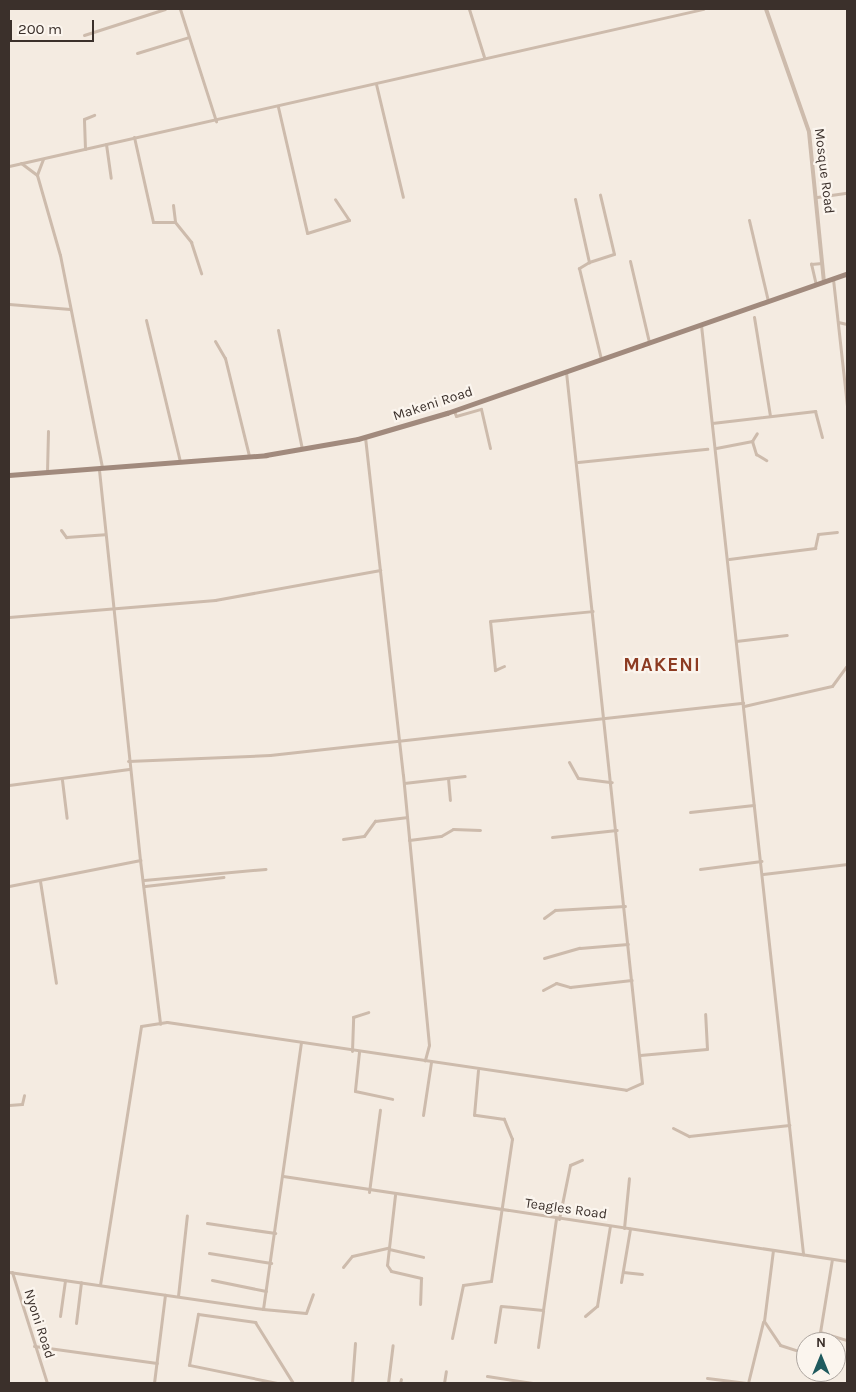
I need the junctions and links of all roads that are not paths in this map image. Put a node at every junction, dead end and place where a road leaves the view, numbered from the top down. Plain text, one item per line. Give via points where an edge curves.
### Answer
1 (165, 9) edge
2 (180, 9) edge
3 (469, 9) edge
4 (703, 9) edge
5 (766, 9) edge
6 (84, 35) dead end
7 (190, 37) junction
8 (137, 53) dead end
9 (484, 57) junction
10 (376, 84) junction
11 (278, 106) junction
12 (94, 115) dead end
13 (216, 121) junction
14 (134, 137) junction
15 (106, 144) junction
16 (85, 149) junction
17 (43, 159) junction
18 (21, 163) junction
19 (9, 166) edge
20 (37, 175) junction
21 (111, 178) dead end
22 (847, 193) edge
23 (600, 195) dead end
24 (403, 197) dead end
25 (817, 197) junction
26 (575, 198) dead end
27 (335, 199) dead end
28 (172, 205) dead end
29 (749, 220) dead end
30 (175, 222) junction
31 (630, 261) dead end
32 (589, 262) junction
33 (822, 263) junction
34 (202, 273) dead end
35 (847, 274) edge
36 (833, 279) junction
37 (824, 282) junction
38 (816, 285) junction
39 (768, 302) junction
40 (9, 304) edge
41 (70, 309) junction
42 (754, 317) dead end
43 (146, 320) dead end
44 (838, 322) junction
45 (701, 324) junction
46 (847, 324) edge
47 (278, 330) dead end
48 (215, 341) dead end
49 (650, 342) junction
50 (601, 359) junction
51 (566, 371) junction
52 (847, 405) edge
53 (454, 410) junction
54 (770, 416) junction
55 (712, 423) junction
56 (48, 430) dead end
57 (757, 433) dead end
58 (365, 437) junction
59 (822, 437) dead end
60 (752, 441) junction
61 (490, 448) dead end
62 (716, 448) junction
63 (707, 449) dead end
64 (302, 450) junction
65 (249, 456) junction
66 (766, 460) dead end
67 (180, 462) junction
68 (578, 462) junction
69 (101, 468) junction
70 (48, 472) junction
71 (9, 475) edge
72 (61, 530) dead end
73 (837, 532) dead end
74 (105, 534) junction
75 (729, 560) junction
76 (380, 570) junction
77 (111, 609) junction
78 (593, 610) junction
79 (9, 617) edge
80 (787, 635) dead end
81 (736, 641) junction
82 (504, 666) dead end
83 (846, 666) dead end
84 (743, 704) junction
85 (606, 718) junction
86 (399, 740) junction
87 (128, 761) junction
88 (570, 762) dead end
89 (128, 769) junction
90 (465, 776) dead end
91 (448, 778) junction
92 (62, 780) junction
93 (404, 782) junction
94 (612, 782) junction
95 (9, 785) edge
96 (450, 800) dead end
97 (754, 805) junction
98 (690, 812) dead end
99 (406, 817) junction
100 (67, 818) dead end
101 (480, 830) dead end
102 (617, 830) junction
103 (552, 837) dead end
104 (343, 839) dead end
105 (409, 840) junction
106 (140, 860) junction
107 (761, 861) junction
108 (847, 864) edge
109 (266, 869) dead end
110 (700, 869) dead end
111 (763, 874) junction
112 (223, 877) dead end
113 (144, 880) junction
114 (40, 881) junction
115 (9, 886) edge
116 (144, 886) junction
117 (624, 906) junction
118 (544, 918) dead end
119 (628, 944) junction
120 (544, 958) dead end
121 (632, 980) junction
122 (56, 983) dead end
123 (543, 990) dead end
124 (368, 1012) dead end
125 (705, 1014) dead end
126 (160, 1024) junction
127 (301, 1043) junction
128 (352, 1050) junction
129 (359, 1052) junction
130 (640, 1055) junction
131 (425, 1060) junction
132 (432, 1062) junction
133 (478, 1070) junction
134 (24, 1095) dead end
135 (392, 1099) dead end
136 (9, 1105) edge
137 (380, 1110) dead end
138 (423, 1115) dead end
139 (788, 1125) junction
140 (672, 1128) dead end
141 (582, 1160) dead end
142 (283, 1176) junction
143 (628, 1178) dead end
144 (369, 1192) junction
145 (395, 1195) junction
146 (500, 1211) junction
147 (186, 1215) dead end
148 (557, 1219) junction
149 (207, 1223) dead end
150 (610, 1226) junction
151 (624, 1228) junction
152 (630, 1229) junction
153 (275, 1233) junction
154 (389, 1249) junction
155 (773, 1250) junction
156 (209, 1253) dead end
157 (802, 1254) junction
158 (423, 1257) dead end
159 (832, 1259) junction
160 (847, 1261) edge
161 (271, 1262) junction
162 (343, 1267) dead end
163 (10, 1272) edge
164 (623, 1272) junction
165 (642, 1274) dead end
166 (65, 1280) junction
167 (212, 1280) dead end
168 (81, 1282) junction
169 (621, 1282) dead end
170 (100, 1285) junction
171 (266, 1291) junction
172 (165, 1294) junction
173 (313, 1294) dead end
174 (178, 1296) junction
175 (420, 1304) dead end
176 (264, 1309) junction
177 (543, 1310) junction
178 (60, 1316) dead end
179 (585, 1316) dead end
180 (764, 1321) junction
181 (76, 1323) dead end
182 (452, 1338) dead end
183 (847, 1340) edge
184 (495, 1342) dead end
185 (355, 1343) dead end
186 (393, 1345) dead end
187 (34, 1346) junction
188 (538, 1347) dead end
189 (796, 1350) edge
190 (156, 1363) junction
191 (446, 1371) dead end
192 (487, 1376) dead end
193 (708, 1378) dead end
194 (401, 1379) dead end
195 (47, 1383) edge
196 (154, 1383) edge
197 (277, 1383) edge
198 (293, 1383) edge
199 (352, 1383) edge
200 (388, 1383) edge
201 (400, 1383) edge
202 (444, 1383) edge
203 (532, 1383) edge
204 (747, 1383) edge

1 - 6 street
2 - 7 street
3 - 9 street
4 - 9 street
5 - 25 street, Mosque Road via 810,132
7 - 8 street
7 - 13 street
9 - 10 street
10 - 11 street
10 - 24 street
11 - 13 street
11 - 27 street via 307,233 349,220
12 - 16 street via 84,119
13 - 14 street
14 - 15 street
14 - 30 street via 153,222
15 - 16 street
15 - 21 street
16 - 17 street
17 - 18 street
17 - 20 street
18 - 19 street
18 - 20 street
20 - 41 street
22 - 25 street
23 - 32 street via 614,254
25 - 33 street, Mosque Road
26 - 32 street
28 - 30 street
29 - 39 street
30 - 34 street via 190,241
31 - 49 street
32 - 50 street via 579,268
33 - 37 street, Mosque Road
33 - 38 street via 811,264
35 - 36 main road, Makeni Road
36 - 37 main road, Makeni Road
36 - 44 street
37 - 38 main road, Makeni Road
38 - 39 main road, Makeni Road
39 - 45 main road, Makeni Road
40 - 41 street
41 - 69 street
42 - 54 street
43 - 67 street
44 - 46 street
44 - 52 street
45 - 49 main road, Makeni Road
45 - 55 street
47 - 64 street
48 - 65 street via 225,358
49 - 50 main road, Makeni Road
50 - 51 main road, Makeni Road
51 - 53 main road, Makeni Road
51 - 68 street
53 - 58 main road, Makeni Road
53 - 61 street via 456,416 481,409
54 - 55 street
54 - 59 street via 817,412
55 - 62 street
56 - 70 street
57 - 60 street
58 - 64 main road, Makeni Road
58 - 76 street
60 - 62 street
60 - 66 street via 756,454
62 - 75 street
63 - 68 street
64 - 65 main road, Makeni Road
65 - 67 main road, Makeni Road
67 - 69 main road, Makeni Road
68 - 78 street
69 - 70 main road, Makeni Road
69 - 74 street
70 - 71 main road, Makeni Road
72 - 74 street via 66,537
73 - 75 street via 818,534 815,548
74 - 77 street
75 - 81 street
76 - 77 street via 215,600
76 - 86 street
77 - 79 street
77 - 87 street
78 - 82 street via 490,620 495,670
78 - 85 street
80 - 81 street
81 - 84 street
83 - 84 street via 832,686
84 - 85 street
84 - 97 street
85 - 86 street
85 - 94 street
86 - 87 street via 270,755
86 - 93 street
87 - 89 street
88 - 94 street via 578,778
89 - 92 street
89 - 106 street
90 - 91 street
91 - 93 street
91 - 96 street
92 - 95 street
92 - 100 street
93 - 99 street
94 - 102 street
97 - 98 street
97 - 107 street
99 - 104 street via 375,822 364,836
99 - 105 street
101 - 105 street via 453,829 441,836
102 - 103 street
102 - 117 street
105 - 131 street via 429,1045
106 - 113 street
106 - 114 street
107 - 110 street
107 - 111 street
108 - 111 street
109 - 113 street
111 - 139 street
112 - 116 street
113 - 116 street
114 - 115 street
114 - 122 street
116 - 126 street
117 - 118 street via 556,910
117 - 119 street
119 - 120 street via 571,950
119 - 121 street
121 - 123 street via 570,987 556,983
121 - 130 street
124 - 128 street via 353,1017
125 - 130 street via 707,1049
126 - 127 street
126 - 170 street via 141,1026 137,1031
127 - 128 street
127 - 142 street
128 - 129 street
129 - 131 street
129 - 135 street via 355,1091
130 - 133 street via 642,1084 634,1090
131 - 132 street
132 - 133 street
132 - 138 street
133 - 146 street via 473,1113 504,1119 512,1139
134 - 136 street via 22,1104
137 - 144 street
139 - 140 street via 689,1136
139 - 157 street
141 - 148 street via 570,1165
142 - 144 street, Teagles Road
142 - 153 street
143 - 151 street
144 - 145 street, Teagles Road
145 - 146 street, Teagles Road
145 - 154 street
146 - 148 street, Teagles Road
146 - 182 street via 491,1281 462,1285
147 - 174 street
148 - 150 street, Teagles Road
148 - 177 street
149 - 153 street
150 - 151 street, Teagles Road
150 - 179 street via 597,1306
151 - 152 street, Teagles Road
152 - 155 street, Teagles Road
152 - 164 street
153 - 161 street
154 - 158 street
154 - 162 street via 352,1256
154 - 175 street via 388,1269 421,1278
155 - 157 street, Teagles Road
155 - 180 street
156 - 161 street
157 - 159 street, Teagles Road
159 - 160 street, Teagles Road
159 - 183 street via 820,1332
161 - 171 street
163 - 166 street
163 - 187 street, Nyoni Road
164 - 165 street
164 - 169 street
166 - 168 street
166 - 178 street
167 - 171 street
168 - 170 street
168 - 181 street
170 - 172 street
171 - 176 street
172 - 174 street
172 - 190 street
173 - 176 street via 306,1314
174 - 176 street
177 - 184 street via 502,1306
177 - 188 street
180 - 189 street via 780,1345
180 - 204 street
185 - 199 street
186 - 200 street
187 - 190 street
187 - 195 street, Nyoni Road
190 - 196 street
191 - 202 street
192 - 203 street
193 - 204 street
194 - 201 street
197 - 198 street via 189,1365 198,1314 255,1322

